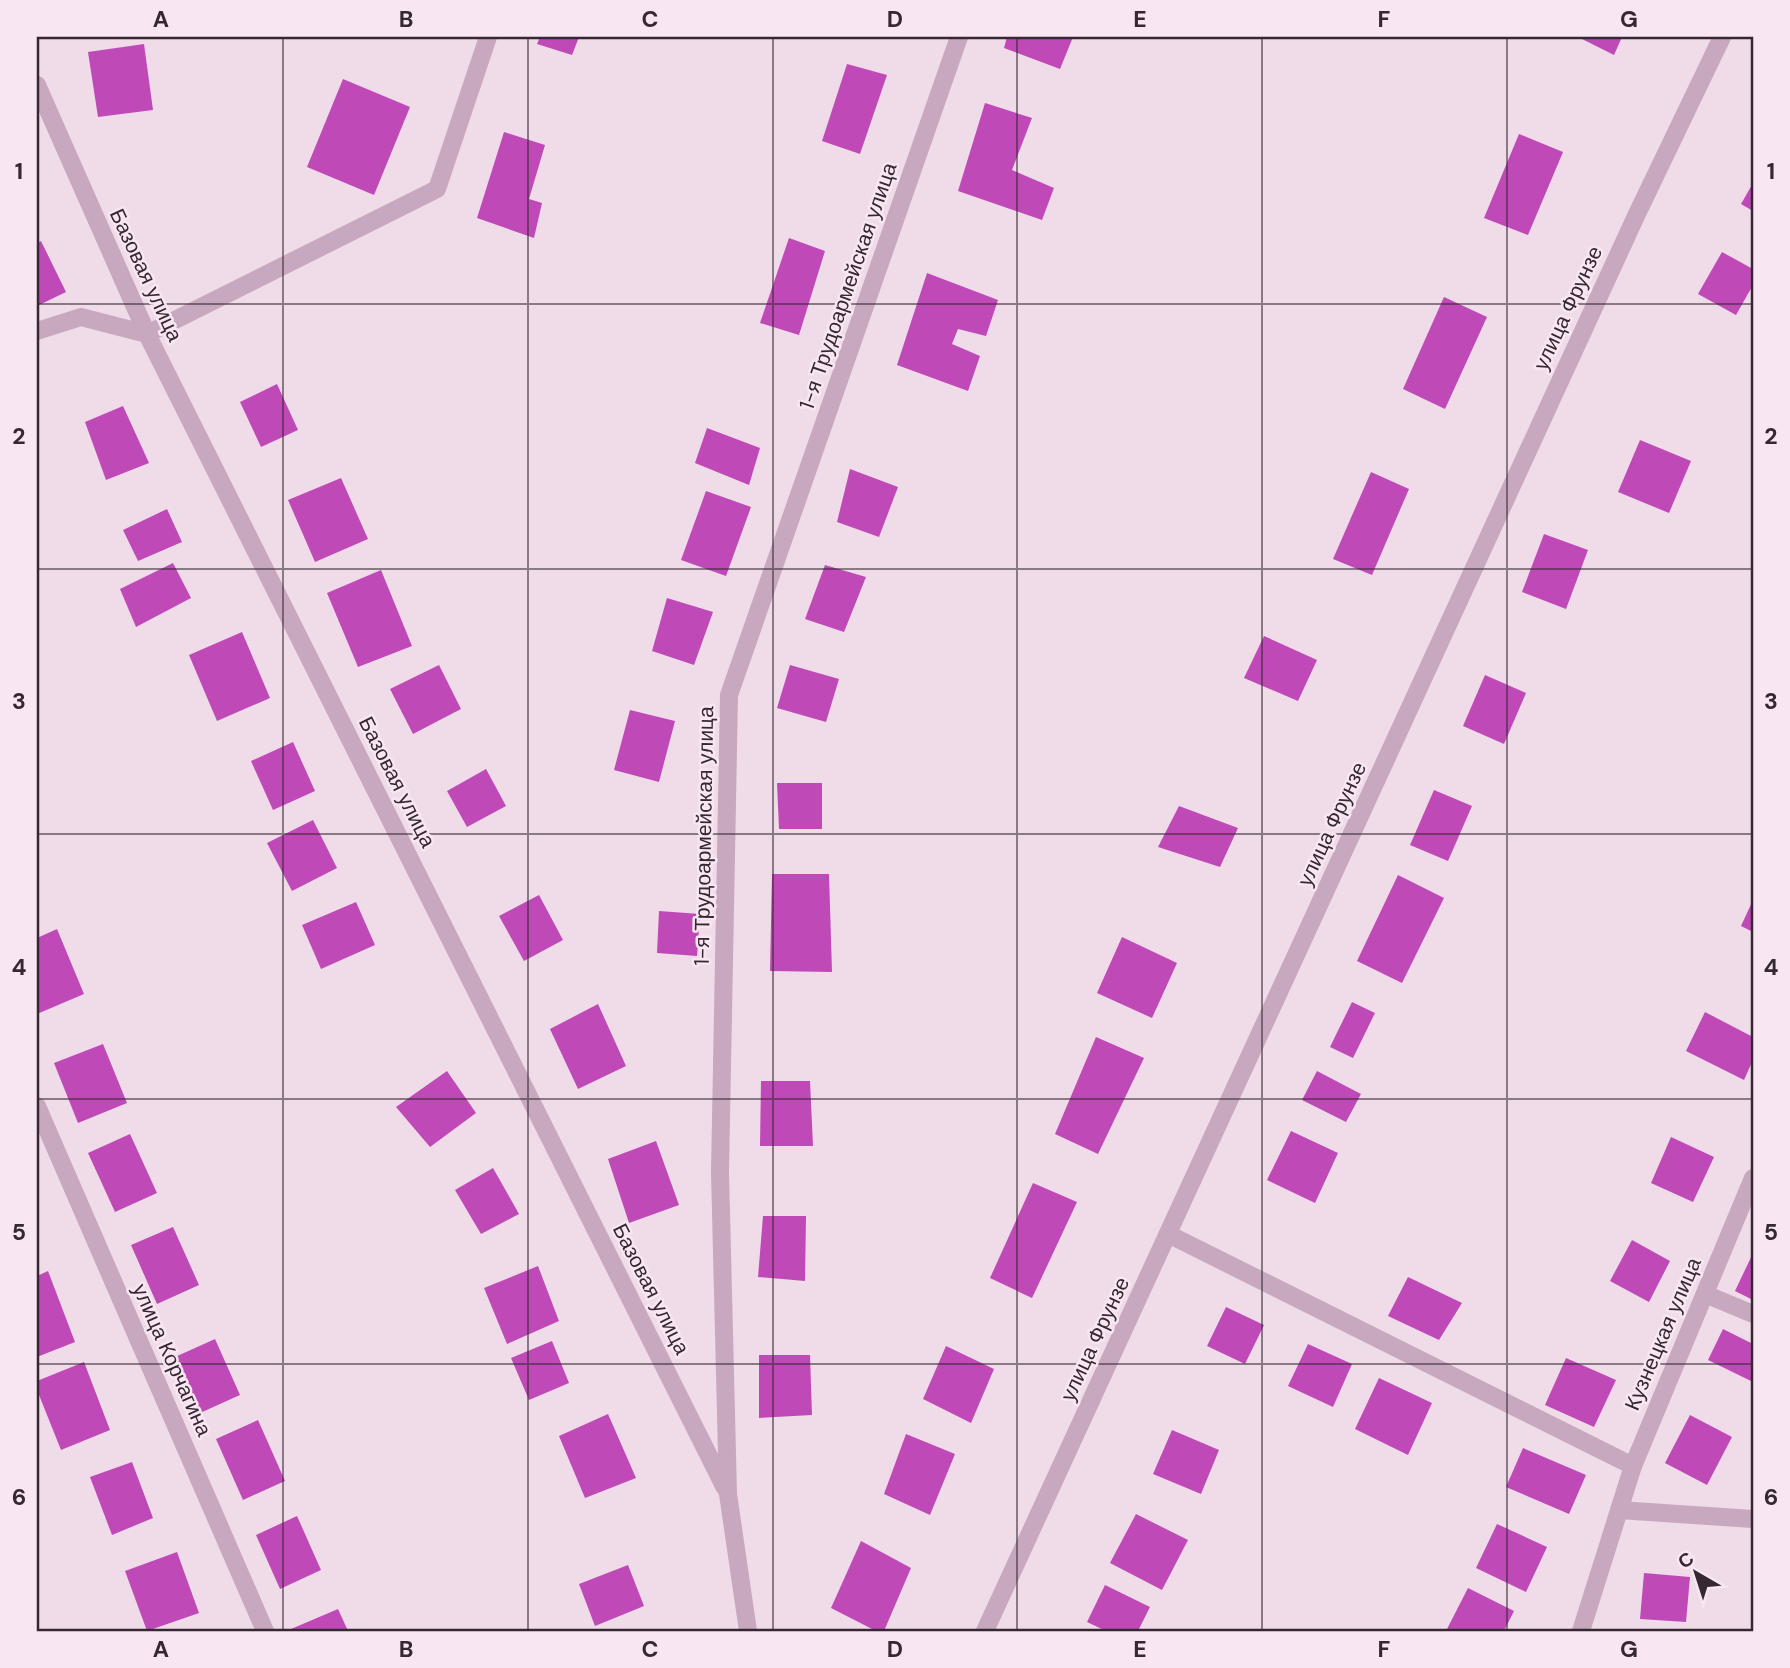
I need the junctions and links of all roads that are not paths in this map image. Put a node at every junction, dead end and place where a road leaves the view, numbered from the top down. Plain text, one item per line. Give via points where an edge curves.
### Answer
1 (488, 37) edge
2 (959, 37) edge
3 (1722, 37) edge
4 (37, 85) edge
5 (37, 331) edge
6 (147, 334) junction
7 (37, 1106) edge
8 (1753, 1178) edge
9 (1168, 1234) junction
10 (1705, 1294) junction
11 (1753, 1314) edge
12 (1633, 1466) junction
13 (728, 1494) junction
14 (1619, 1510) junction
15 (1753, 1519) edge
16 (265, 1631) edge
17 (748, 1631) edge
18 (985, 1631) edge
19 (1581, 1631) edge

1 - 6 street via 437,189
2 - 13 street, 1-я Трудоармейская улица via 729,695 720,1172
3 - 9 street, улица Фрунзе
4 - 6 street, Базовая улица
5 - 6 street via 81,317
6 - 13 street, Базовая улица
7 - 16 street, улица Корчагина
8 - 10 street, Кузнецкая улица
9 - 12 street
9 - 18 street, улица Фрунзе
10 - 11 street
10 - 12 street, Кузнецкая улица
12 - 14 street, Кузнецкая улица
13 - 17 street, 1-я Трудоармейская улица
14 - 15 street
14 - 19 street, Кузнецкая улица

